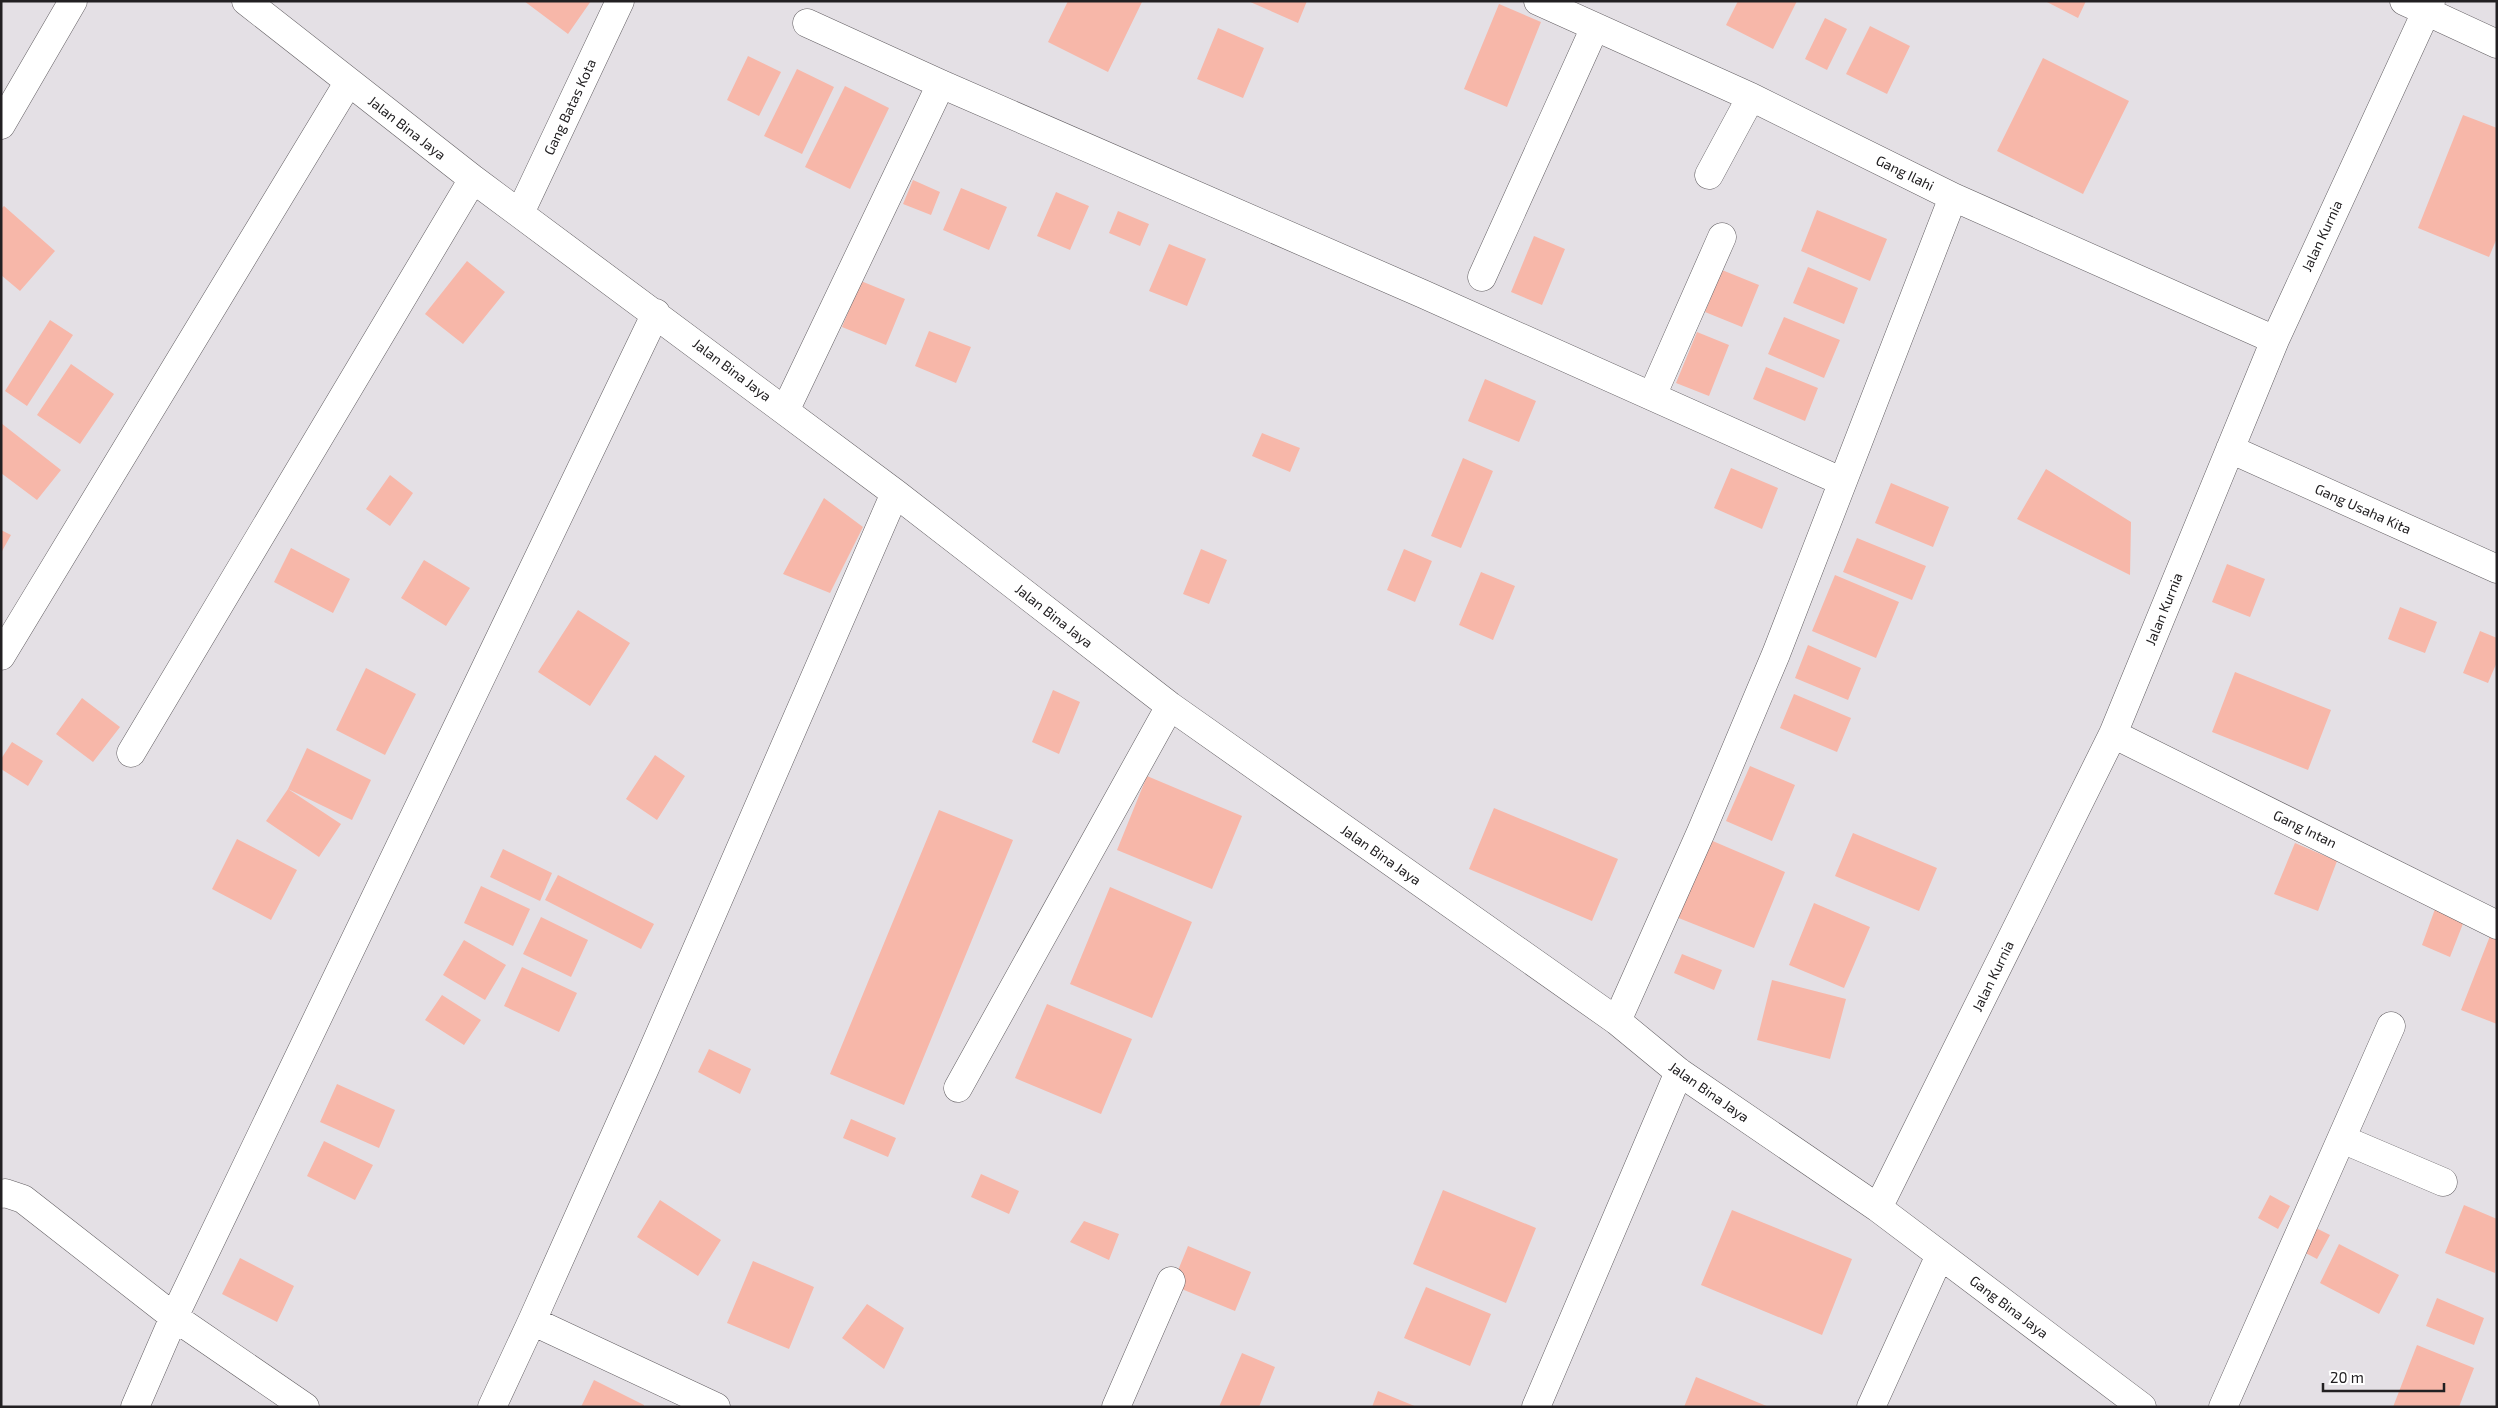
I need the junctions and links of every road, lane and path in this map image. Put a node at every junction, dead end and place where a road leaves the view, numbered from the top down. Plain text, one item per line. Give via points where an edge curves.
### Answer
1 (73, 1) edge
2 (246, 1) edge
3 (620, 1) edge
4 (1538, 1) edge
5 (2420, 5) edge
6 (808, 23) dead end
7 (1595, 27) junction
8 (2497, 44) edge
9 (348, 82) junction
10 (940, 84) junction
11 (1751, 97) junction
12 (1, 126) edge
13 (1709, 175) dead end
14 (473, 179) junction
15 (1953, 197) junction
16 (520, 213) junction
17 (1722, 237) dead end
18 (1482, 277) dead end
19 (656, 313) junction
20 (2274, 340) junction
21 (1652, 396) junction
22 (785, 411) junction
23 (2230, 449) junction
24 (1841, 481) junction
25 (895, 493) junction
26 (2497, 569) edge
27 (1, 656) edge
28 (1170, 706) junction
29 (2113, 734) junction
30 (131, 753) dead end
31 (2497, 925) edge
32 (1617, 1021) junction
33 (2391, 1026) dead end
34 (1679, 1072) junction
35 (958, 1088) dead end
36 (2342, 1139) junction
37 (2443, 1182) dead end
38 (1, 1194) edge
39 (1878, 1208) junction
40 (1940, 1255) junction
41 (1171, 1281) dead end
42 (174, 1317) junction
43 (532, 1321) junction
44 (135, 1407) edge
45 (306, 1407) edge
46 (492, 1407) edge
47 (716, 1407) edge
48 (1116, 1407) edge
49 (1536, 1407) edge
50 (1872, 1407) edge
51 (2142, 1407) edge
52 (2223, 1407) edge

1 - 12 street
2 - 9 street, Jalan Bina Jaya
3 - 16 street, Gang Batas Kota
4 - 7 street, Gang Ilahi
5 - 8 street
5 - 20 street, Jalan Kurnia
6 - 10 street
7 - 11 street, Gang Ilahi
7 - 18 street
9 - 14 street, Jalan Bina Jaya
9 - 27 street
10 - 21 street
10 - 22 street
11 - 13 street
11 - 15 street, Gang Ilahi
14 - 16 street, Jalan Bina Jaya
14 - 30 street
15 - 20 street, Gang Ilahi
15 - 24 street
16 - 19 street, Jalan Bina Jaya
17 - 21 street
19 - 22 street, Jalan Bina Jaya
19 - 42 street
20 - 23 street, Jalan Kurnia
21 - 24 street
22 - 25 street, Jalan Bina Jaya
23 - 26 street, Gang Usaha Kita
23 - 29 street, Jalan Kurnia
24 - 32 street via 1772,663
25 - 28 street, Jalan Bina Jaya
25 - 43 street
28 - 32 street, Jalan Bina Jaya
28 - 35 street
29 - 31 street, Gang Intan
29 - 39 street, Jalan Kurnia
32 - 34 street, Jalan Bina Jaya
33 - 36 street
34 - 39 street, Jalan Bina Jaya
34 - 49 street
36 - 37 street
36 - 52 street
38 - 42 street via 5,1192 23,1200
39 - 40 street, Gang Bina Jaya
40 - 50 street
40 - 51 street, Gang Bina Jaya
41 - 48 street
42 - 44 street
42 - 45 street
43 - 46 street
43 - 47 street

